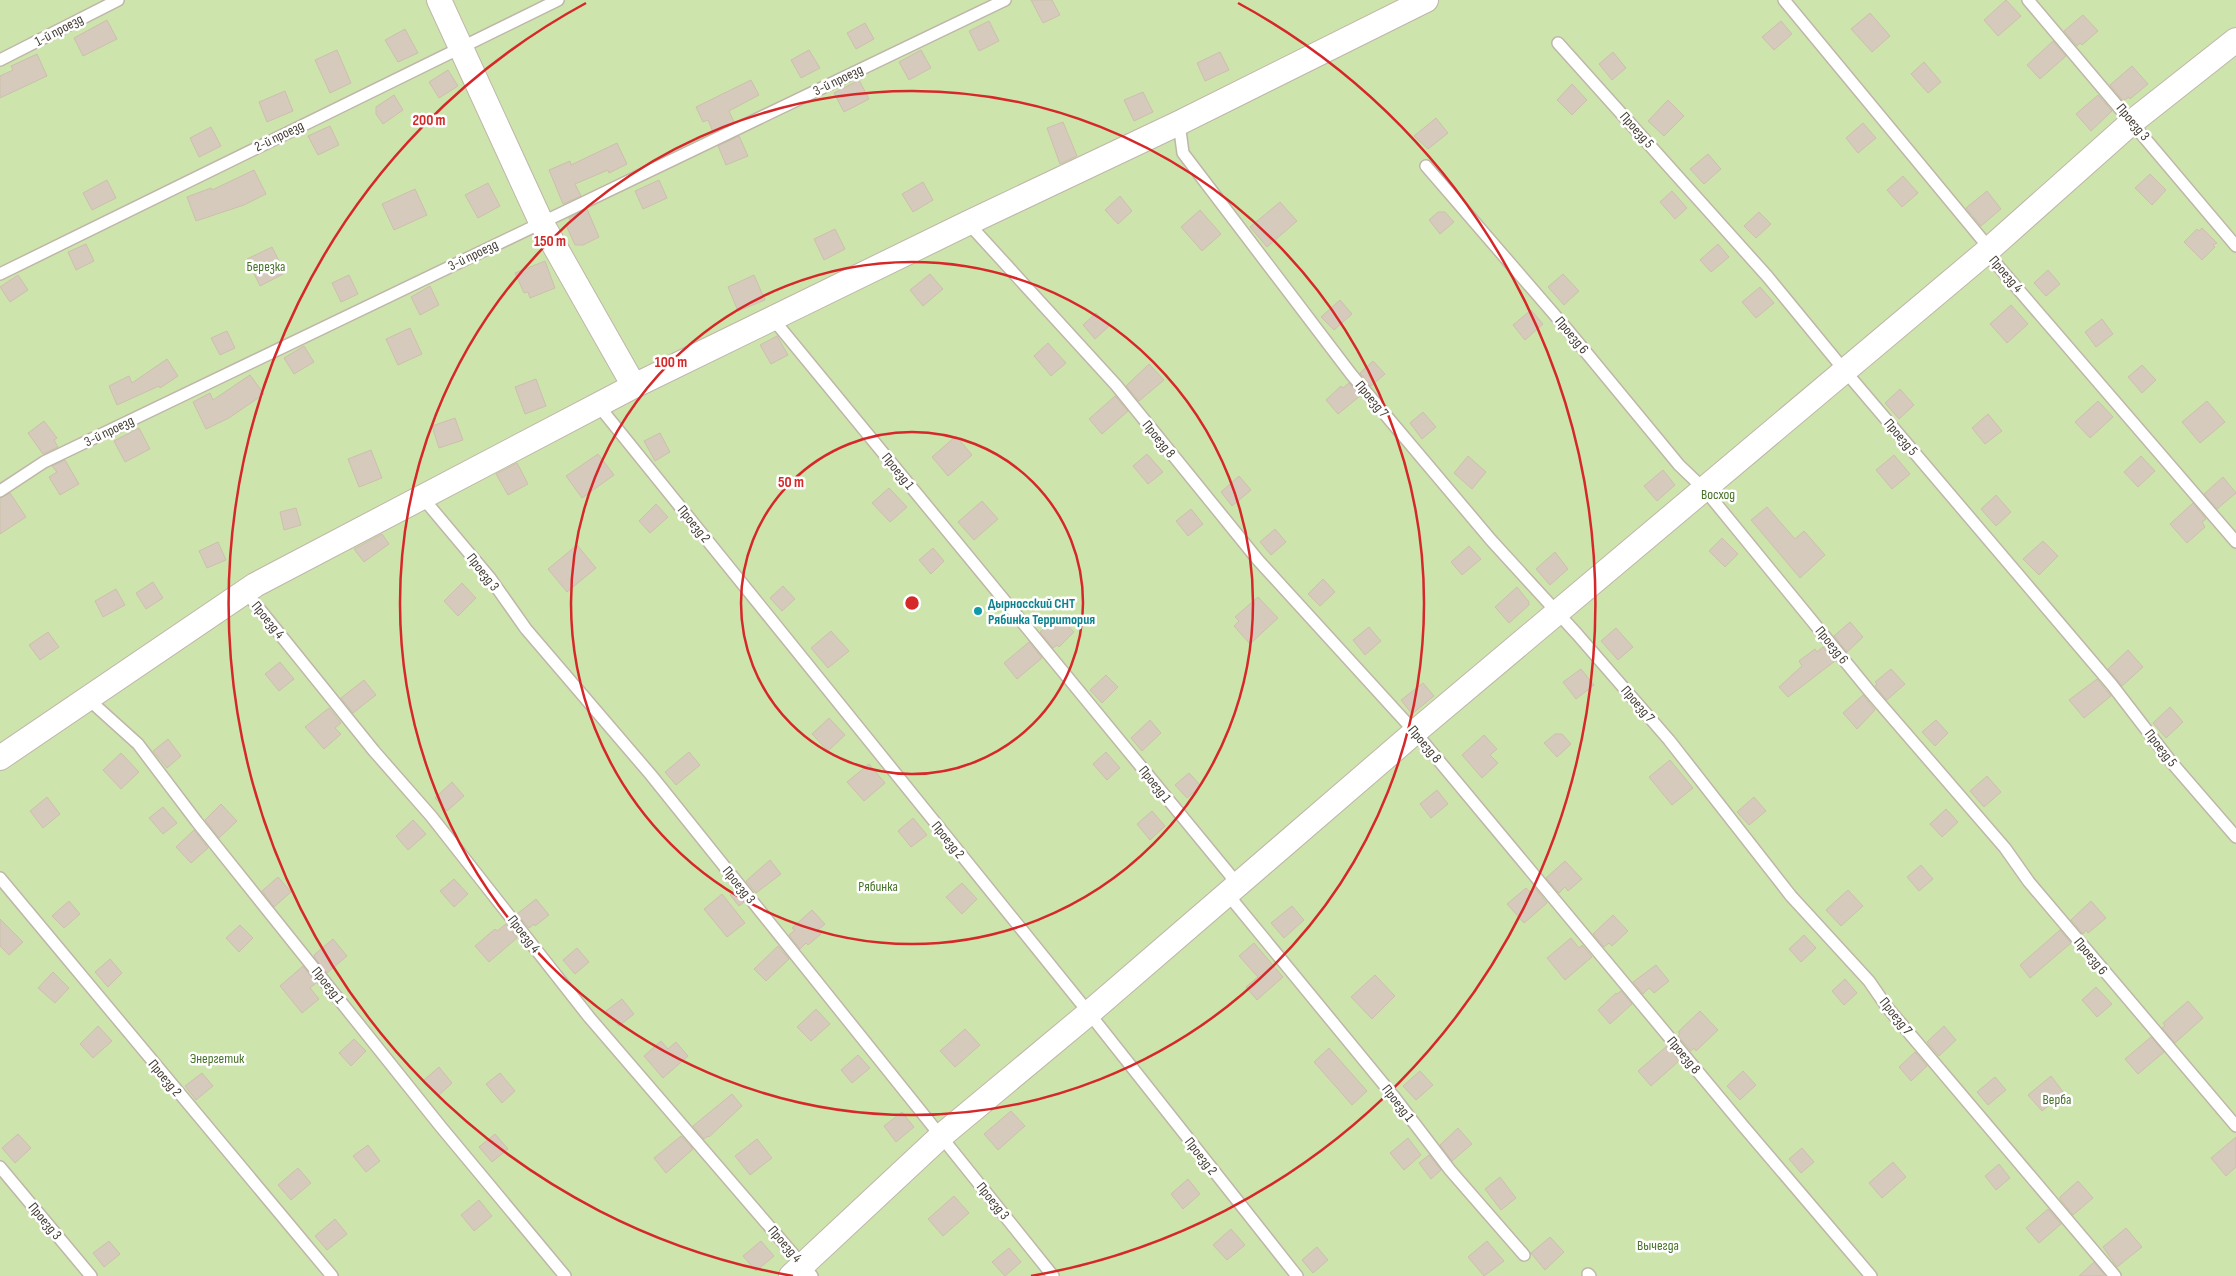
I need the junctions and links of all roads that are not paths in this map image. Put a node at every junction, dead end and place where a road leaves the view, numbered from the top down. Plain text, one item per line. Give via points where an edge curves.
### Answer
1 (118, 0) edge
2 (440, 0) edge
3 (558, 0) edge
4 (1005, 0) edge
5 (1426, 0) edge
6 (1784, 0) edge
7 (2028, 0) edge
8 (2236, 40) edge
9 (1558, 43) dead end
10 (460, 47) junction
11 (0, 60) edge
12 (2132, 122) junction
13 (1179, 123) junction
14 (1426, 166) dead end
15 (541, 222) junction
16 (968, 223) junction
17 (2236, 246) edge
18 (1986, 252) junction
19 (0, 274) edge
20 (774, 319) junction
21 (1845, 371) junction
22 (634, 386) junction
23 (598, 405) junction
24 (1705, 490) junction
25 (0, 491) edge
26 (422, 497) junction
27 (2236, 542) edge
28 (255, 585) junction
29 (1558, 612) junction
30 (87, 698) junction
31 (1415, 732) junction
32 (3, 758) edge
33 (2236, 837) edge
34 (0, 878) edge
35 (1232, 889) junction
36 (1088, 1013) junction
37 (2236, 1126) edge
38 (940, 1137) junction
39 (0, 1167) edge
40 (1524, 1255) dead end
41 (802, 1272) edge
42 (91, 1276) edge
43 (332, 1276) edge
44 (565, 1276) edge
45 (1053, 1276) edge
46 (1297, 1276) edge
47 (1871, 1276) edge
48 (2114, 1276) edge

1 - 11 lane, 1-й проезд
2 - 10 street
3 - 10 lane, 2-й проезд
4 - 15 lane, 3-й проезд
5 - 13 street
6 - 18 lane, Проезд 4 via 1985,243
7 - 12 lane, Проезд 3
8 - 12 street
9 - 21 lane, Проезд 5 via 1767,276
10 - 15 street
10 - 19 lane, 2-й проезд
12 - 17 lane, Проезд 3
12 - 18 street
13 - 16 street
13 - 29 lane, Проезд 7 via 1183,153 1351,374 1491,540
14 - 24 lane, Проезд 6 via 1679,465
15 - 22 street
15 - 25 lane, 3-й проезд via 44,462
16 - 20 street
16 - 31 lane, Проезд 8 via 1116,385 1258,560
18 - 21 street
18 - 27 lane, Проезд 4
20 - 22 street
20 - 35 lane, Проезд 1 via 1231,876
21 - 24 street
21 - 33 lane, Проезд 5 via 2112,684 2172,763
22 - 23 street
23 - 26 street
23 - 36 lane, Проезд 2
24 - 29 street
24 - 37 lane, Проезд 6 via 1871,692 2005,848 2029,882
26 - 28 street
26 - 38 lane, Проезд 3 via 490,578 526,630 657,783
28 - 30 street
28 - 41 lane, Проезд 4 via 250,596 287,643 431,816 589,1017
29 - 31 street
29 - 48 lane, Проезд 7 via 1669,740 1791,896 1869,981 1887,1007
30 - 32 street
30 - 44 lane, Проезд 1 via 138,744 441,1127
31 - 35 street
31 - 47 lane, Проезд 8
34 - 43 lane, Проезд 2
35 - 36 street
35 - 40 lane, Проезд 1 via 1234,902 1450,1170
36 - 38 street
36 - 46 lane, Проезд 2
38 - 41 street
38 - 45 lane, Проезд 3
39 - 42 lane, Проезд 3

